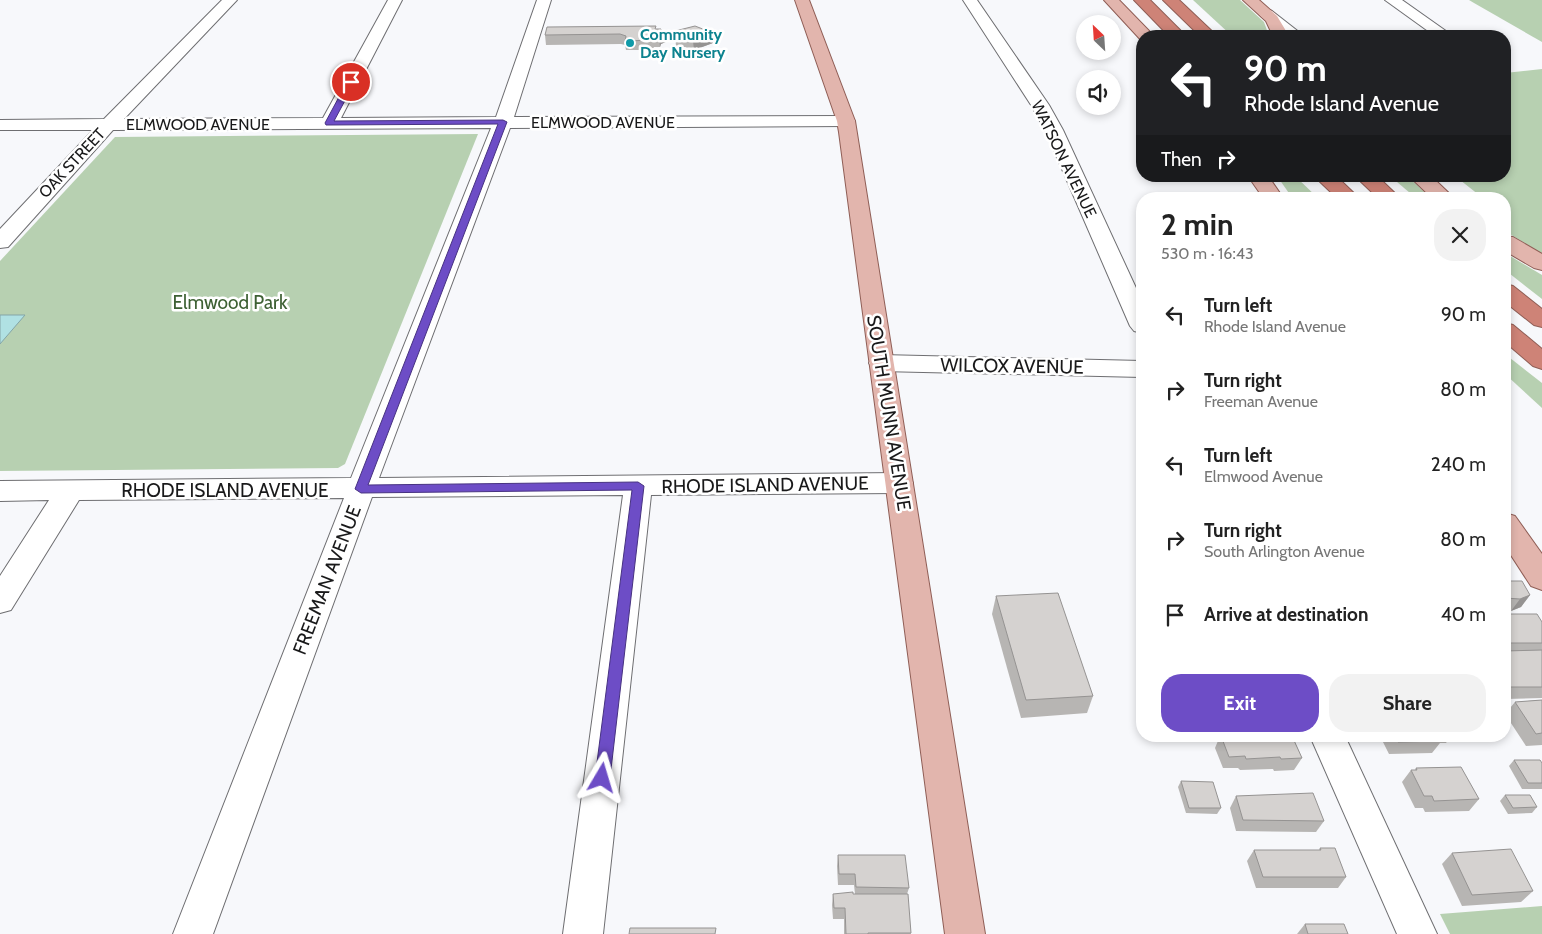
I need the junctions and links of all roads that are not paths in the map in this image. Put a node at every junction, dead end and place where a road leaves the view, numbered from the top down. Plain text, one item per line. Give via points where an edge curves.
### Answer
1 (230, 0) edge
2 (395, 0) edge
3 (544, 0) edge
4 (802, 0) edge
5 (970, 0) edge
6 (1111, 0) edge
7 (1141, 0) edge
8 (1170, 0) edge
9 (1250, 0) edge
10 (1392, 0) edge
11 (1268, 14) junction
12 (1140, 30) edge
13 (1172, 30) edge
14 (1202, 30) edge
15 (1279, 30) edge
16 (1288, 30) edge
17 (1436, 30) edge
18 (846, 121) junction
19 (503, 122) junction
20 (329, 123) junction
21 (0, 125) edge
22 (108, 125) junction
23 (1331, 182) edge
24 (1371, 182) edge
25 (1426, 182) edge
26 (1342, 192) edge
27 (1383, 192) edge
28 (1436, 192) edge
29 (0, 242) edge
30 (1511, 245) edge
31 (1542, 263) edge
32 (1511, 296) edge
33 (1136, 313) edge
34 (1542, 320) edge
35 (1511, 335) edge
36 (1542, 361) edge
37 (881, 364) junction
38 (1136, 369) edge
39 (899, 483) junction
40 (638, 486) junction
41 (361, 489) junction
42 (0, 491) edge
43 (70, 491) junction
44 (1511, 532) edge
45 (1542, 578) edge
46 (0, 601) edge
47 (1330, 742) edge
48 (193, 934) edge
49 (583, 934) edge
50 (965, 934) edge
51 (1417, 934) edge

1 - 22 street, OAK STREET
2 - 20 street
3 - 19 street, FREEMAN AVENUE
4 - 18 main road, SOUTH MUNN AVENUE
5 - 33 street, WATSON AVENUE via 1054,130
6 - 12 main road
7 - 13 highway
8 - 14 highway
9 - 11 main road
10 - 17 street
11 - 15 main road
11 - 16 street
18 - 19 street, ELMWOOD AVENUE
18 - 37 main road, SOUTH MUNN AVENUE
19 - 20 street, ELMWOOD AVENUE
19 - 41 street, FREEMAN AVENUE
20 - 22 street, ELMWOOD AVENUE
21 - 22 street, ELMWOOD AVENUE
22 - 29 street, OAK STREET
23 - 26 highway
24 - 27 highway
25 - 28 main road
30 - 31 main road
32 - 34 highway
35 - 36 highway
37 - 38 street, WILCOX AVENUE
37 - 39 main road, SOUTH MUNN AVENUE
39 - 40 street, RHODE ISLAND AVENUE
39 - 50 main road, SOUTH MUNN AVENUE
40 - 41 street, RHODE ISLAND AVENUE
40 - 49 street
41 - 43 street, RHODE ISLAND AVENUE
41 - 48 street, FREEMAN AVENUE
42 - 43 street, RHODE ISLAND AVENUE
43 - 46 street
44 - 45 main road
47 - 51 street

